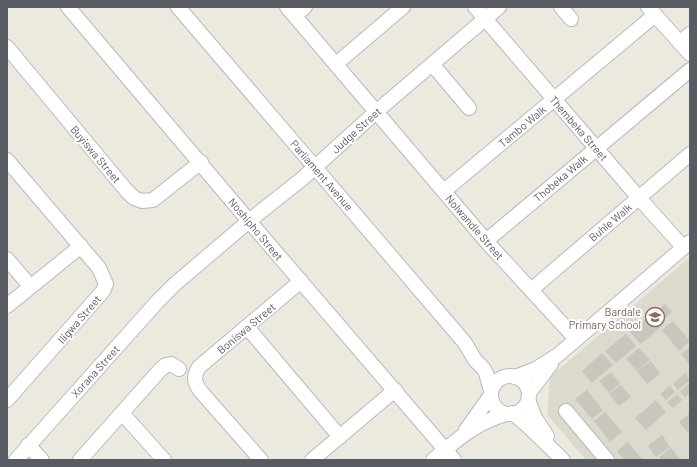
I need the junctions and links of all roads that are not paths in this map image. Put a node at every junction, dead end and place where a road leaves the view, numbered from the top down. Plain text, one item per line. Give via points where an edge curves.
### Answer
1 (68, 7) edge
2 (178, 7) edge
3 (402, 7) edge
4 (475, 7) edge
5 (499, 7) edge
6 (561, 7) edge
7 (295, 10) edge
8 (651, 11) edge
9 (485, 19) junction
10 (571, 19) dead end
11 (685, 39) edge
12 (7, 47) edge
13 (690, 54) edge
14 (336, 64) junction
15 (432, 64) junction
16 (690, 70) edge
17 (554, 99) junction
18 (469, 108) dead end
19 (377, 111) junction
20 (596, 148) junction
21 (690, 154) edge
22 (7, 160) edge
23 (200, 162) junction
24 (315, 167) junction
25 (444, 191) junction
26 (639, 198) junction
27 (249, 221) junction
28 (486, 241) junction
29 (686, 244) edge
30 (81, 246) junction
31 (7, 259) edge
32 (301, 281) junction
33 (175, 284) joint
34 (30, 286) junction
35 (530, 290) junction
36 (7, 306) edge
37 (247, 327) junction
38 (576, 339) junction
39 (466, 343) junction
40 (558, 355) junction
41 (179, 369) dead end
42 (512, 377) junction
43 (394, 390) junction
44 (491, 393) junction
45 (528, 397) junction
46 (7, 400) edge
47 (566, 411) dead end
48 (122, 413) junction
49 (510, 414) junction
50 (340, 437) junction
51 (461, 437) junction
52 (28, 445) junction
53 (445, 449) junction
54 (155, 457) edge
55 (560, 457) edge
56 (16, 460) edge
57 (42, 460) edge
58 (80, 460) edge
59 (261, 460) edge
60 (312, 460) edge
61 (433, 460) edge
62 (454, 460) edge
63 (606, 460) edge

1 - 23 street, Noshipho Street
2 - 24 street, Parliament Avenue
3 - 14 street
4 - 9 street, Thembeka Street
5 - 9 street, Judge Street
6 - 10 street
7 - 14 street, Nolwandle Street
8 - 11 street
8 - 17 street, Tambo Walk
9 - 15 street, Judge Street
9 - 17 street, Thembeka Street
11 - 13 street
12 - 23 street, Buyiswa Street via 134,198 142,201 153,200
14 - 19 street, Nolwandle Street
15 - 18 street
15 - 19 street, Judge Street
16 - 20 street, Thobeka Walk
17 - 20 street, Thembeka Street
17 - 25 street, Tambo Walk
19 - 24 street, Judge Street
19 - 25 street, Nolwandle Street
20 - 26 street, Thembeka Street
20 - 28 street, Thobeka Walk
21 - 26 street, Buhle Walk
22 - 30 street, Iligwa Street
23 - 27 street, Noshipho Street
24 - 27 street, Judge Street
24 - 39 street, Parliament Avenue
25 - 28 street, Nolwandle Street
26 - 29 street, Thembeka Street
26 - 35 street, Buhle Walk
27 - 32 street, Noshipho Street
27 - 33 street, Judge Street
28 - 35 street, Nolwandle Street
29 - 38 street
30 - 34 street
30 - 46 street, Iligwa Street via 104,277 106,284 103,291
31 - 34 street
32 - 37 street, Boniswa Street
32 - 43 street, Noshipho Street
33 - 52 street, Xorana Street
34 - 36 street
35 - 38 street, Nolwandle Street
37 - 50 street
37 - 59 street, Boniswa Street via 199,368 195,383
38 - 40 street
39 - 42 street, Parliament Avenue via 492,365
39 - 44 street, Parliament Avenue via 486,373
40 - 42 street via 536,369
40 - 45 street
41 - 48 street via 171,364 166,365
42 - 44 street via 503,377
42 - 45 street via 524,383
43 - 50 street
43 - 53 street, Noshipho Street
44 - 49 street via 494,405 502,412
44 - 51 street
45 - 49 street via 522,409
45 - 55 street via 535,418
47 - 63 street
48 - 54 street
48 - 58 street
49 - 51 street via 485,421
49 - 55 street
50 - 60 street
51 - 53 street
52 - 56 street, Xorana Street
52 - 57 street
53 - 61 street
53 - 62 street, Noshipho Street

